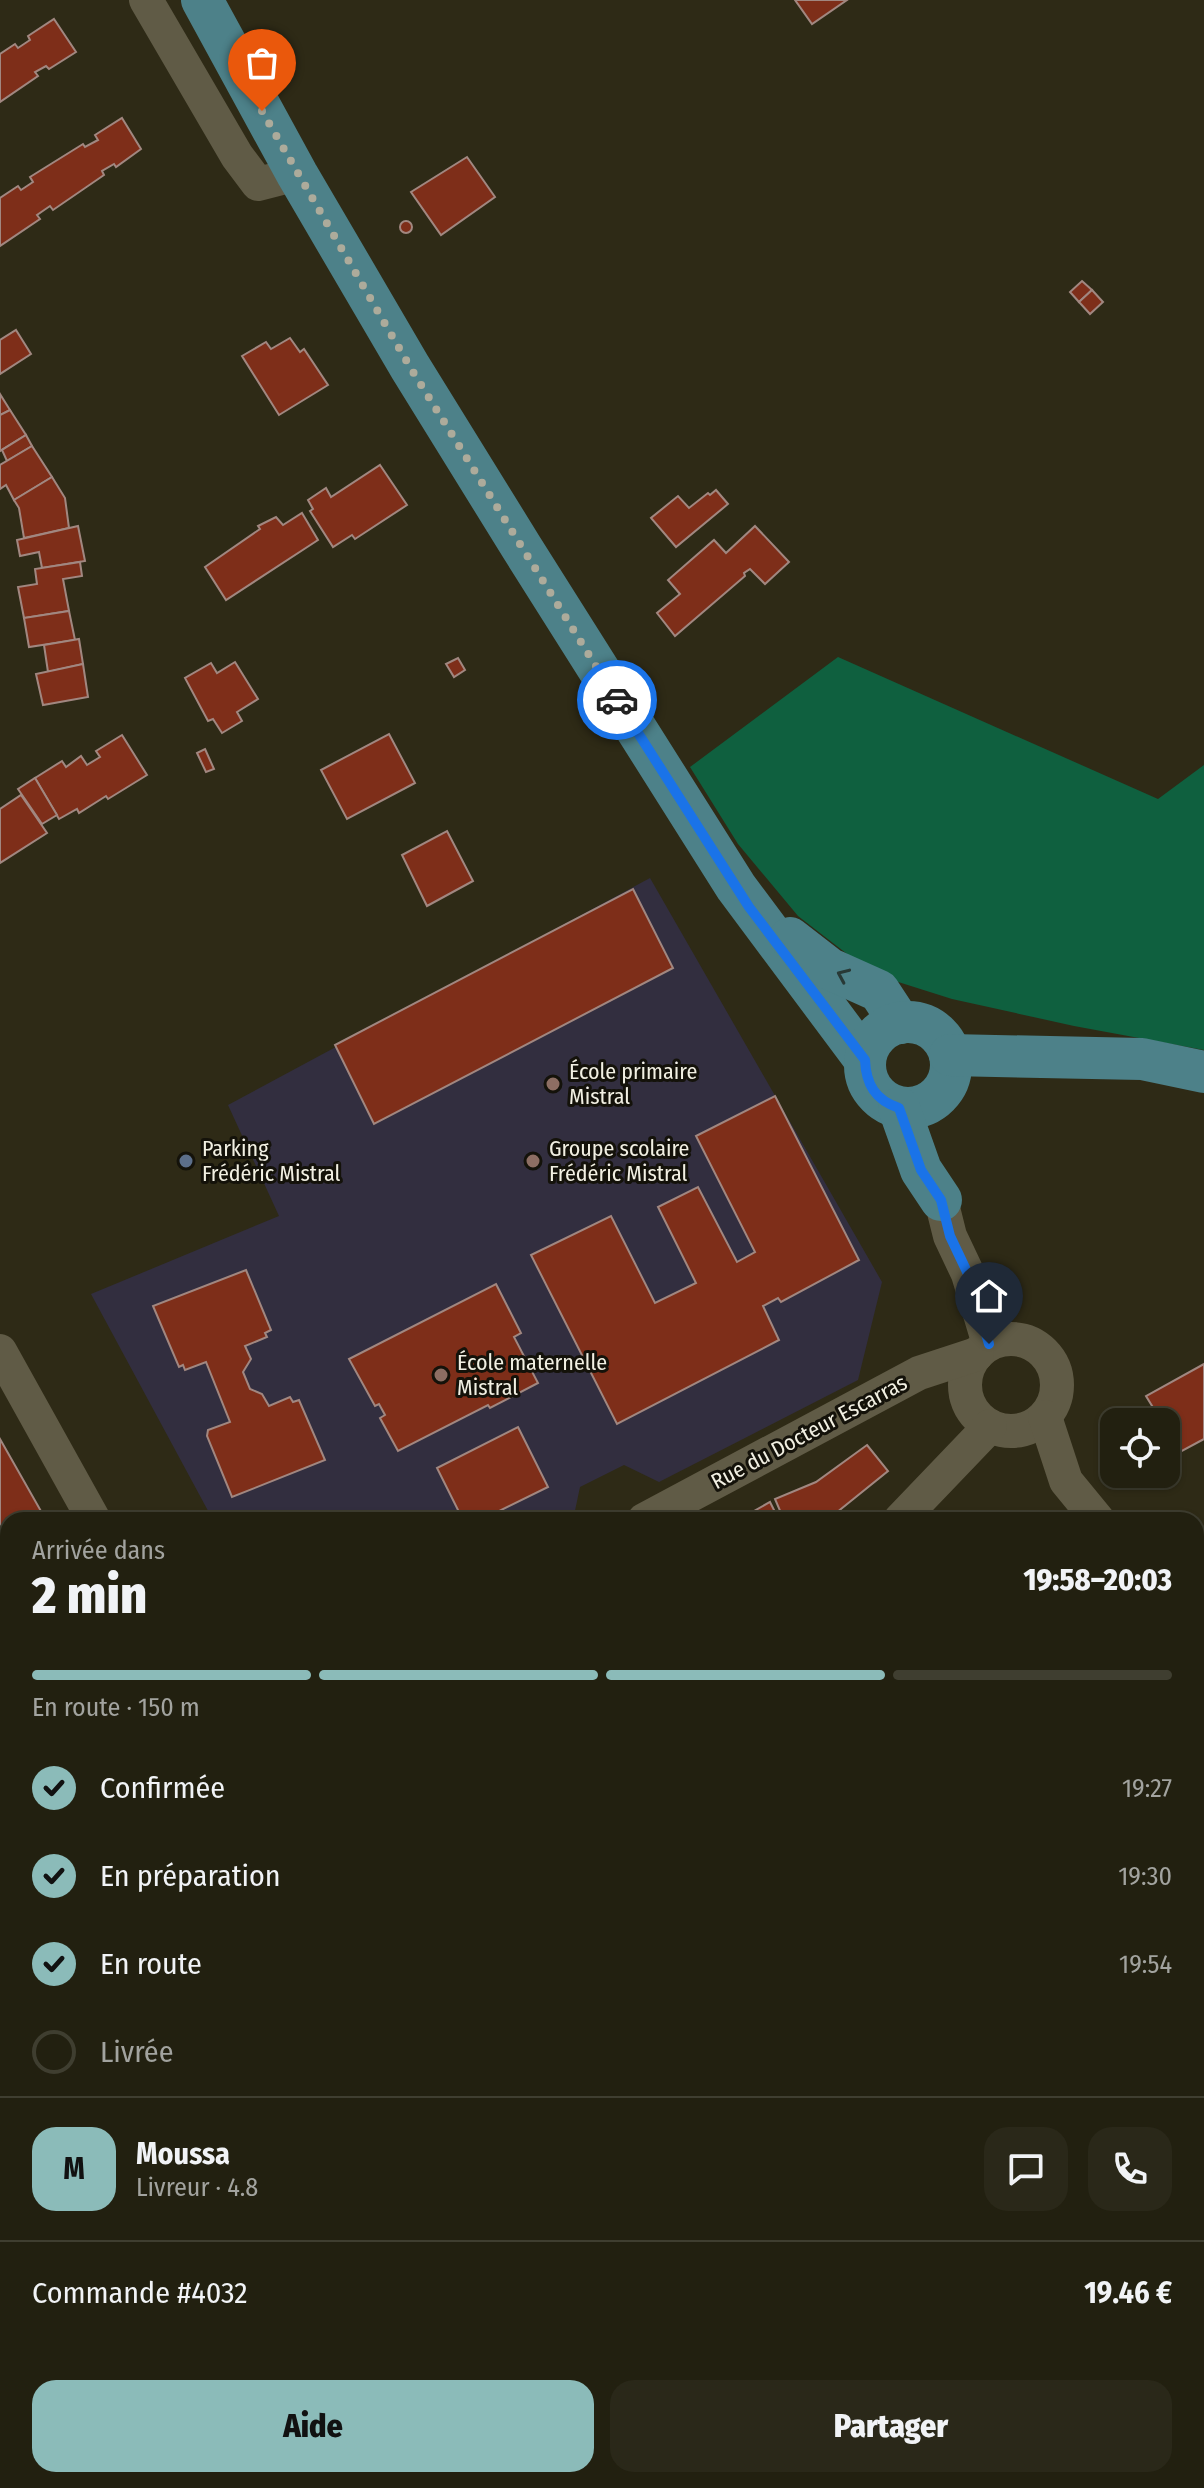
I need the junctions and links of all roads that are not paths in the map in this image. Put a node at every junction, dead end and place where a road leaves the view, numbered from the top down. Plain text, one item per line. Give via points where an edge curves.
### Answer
1 (146, 0) edge
2 (202, 0) edge
3 (297, 174) junction
4 (736, 887) junction
5 (900, 1023) junction
6 (950, 1055) junction
7 (865, 1060) junction
8 (1204, 1072) edge
9 (899, 1108) junction
10 (941, 1200) joint
11 (983, 1349) junction
12 (0, 1351) edge
13 (1045, 1417) junction
14 (990, 1426) junction
15 (90, 1512) edge
16 (659, 1512) edge
17 (908, 1512) edge
18 (1091, 1512) edge

1 - 3 street via 258,184
2 - 3 main road
3 - 4 main road via 410,367
5 -> 4 main road via 879,991 830,969
4 - 7 main road
5 - 6 main road via 934,1030
5 - 7 main road via 877,1035
6 - 8 main road via 1142,1059
6 - 9 main road via 951,1074 938,1096 917,1107
7 - 9 main road via 871,1087
9 - 10 main road via 921,1170
10 - 11 street via 968,1274
11 - 13 street via 1004,1339 1020,1339 1046,1353 1057,1394
11 - 14 street via 969,1367 966,1393 975,1414
11 - 16 street, Rue du Docteur Escarras via 919,1373
12 - 15 street
13 - 14 street via 1021,1430
13 - 18 street via 1066,1481
14 - 17 street

